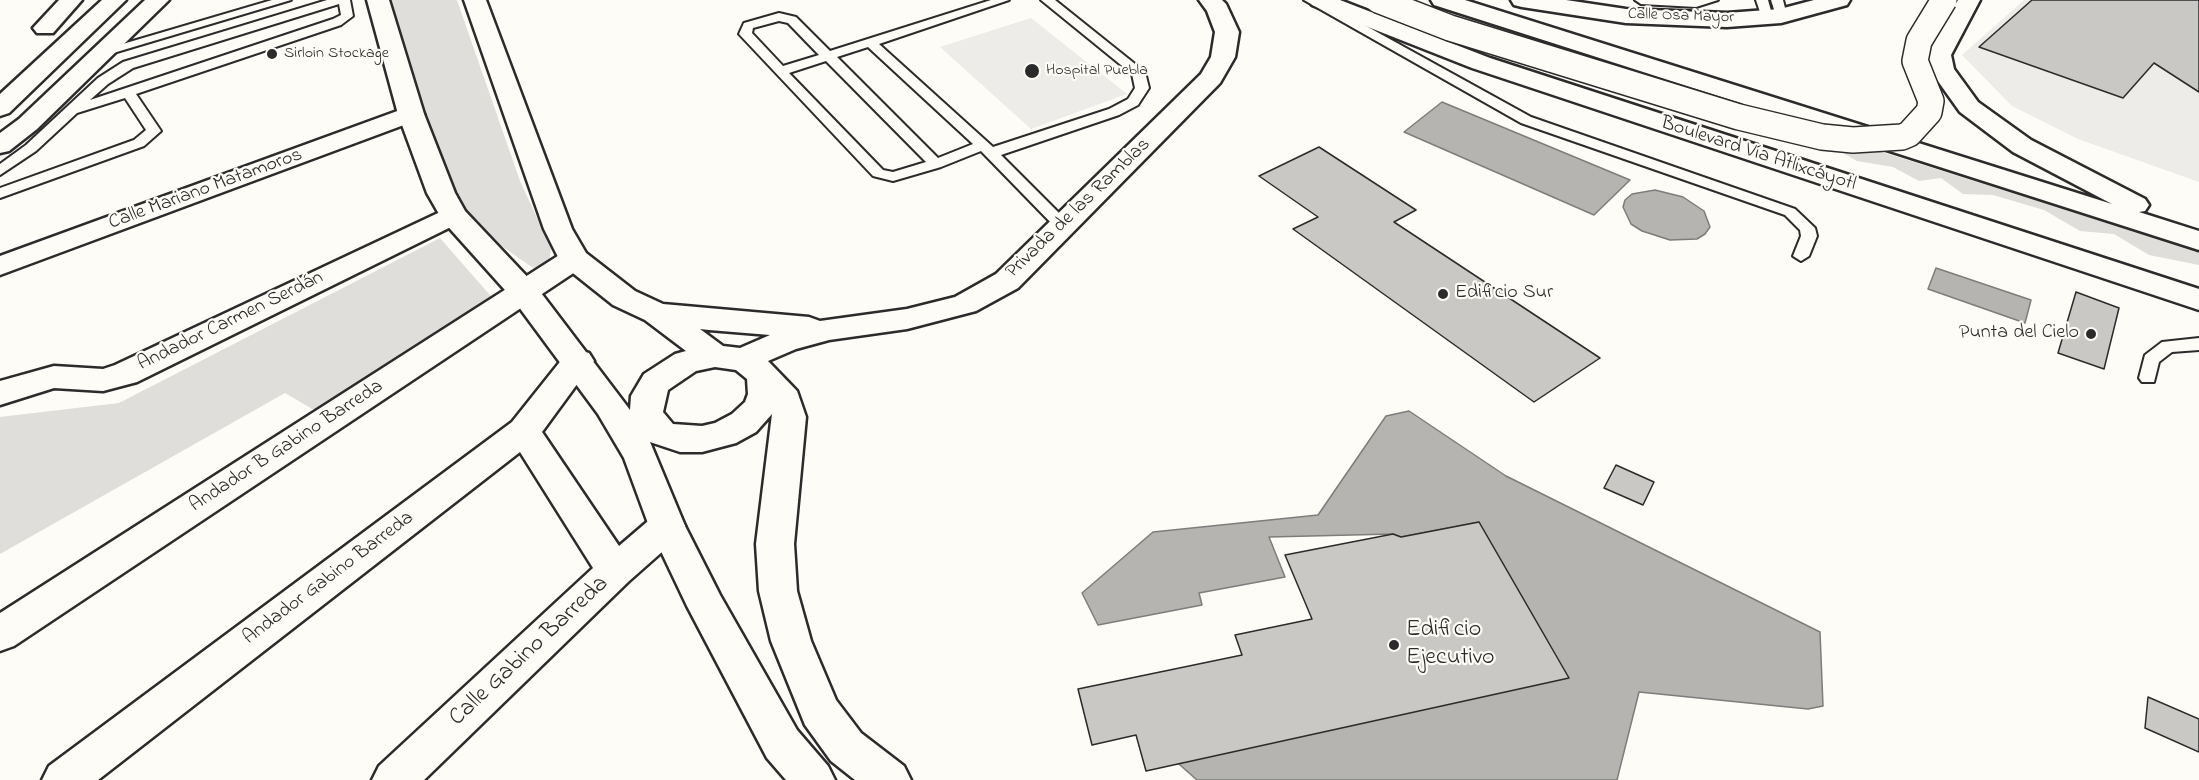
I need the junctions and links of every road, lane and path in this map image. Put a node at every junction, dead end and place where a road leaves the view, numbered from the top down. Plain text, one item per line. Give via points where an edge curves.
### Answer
1 (70, 0) edge
2 (115, 0) edge
3 (158, 0) edge
4 (285, 0) edge
5 (342, 0) edge
6 (378, 0) edge
7 (475, 0) edge
8 (1003, 0) edge
9 (1047, 0) edge
10 (1210, 0) edge
11 (1310, 0) edge
12 (1320, 0) edge
13 (1377, 0) edge
14 (1442, 0) edge
15 (1501, 0) edge
16 (1522, 0) edge
17 (1641, 0) edge
18 (1712, 0) edge
19 (1839, 0) edge
20 (1944, 0) edge
21 (1969, 0) edge
22 (1664, 1) edge
23 (1787, 7) edge
24 (45, 28) dead end
25 (870, 42) junction
26 (105, 51) junction
27 (828, 56) junction
28 (781, 71) junction
29 (103, 81) junction
30 (67, 86) junction
31 (128, 92) junction
32 (0, 108) edge
33 (71, 111) junction
34 (411, 114) junction
35 (28, 124) junction
36 (0, 146) edge
37 (987, 149) junction
38 (936, 164) junction
39 (0, 171) edge
40 (0, 193) edge
41 (2135, 205) junction
42 (453, 215) junction
43 (1064, 227) junction
44 (2199, 235) edge
45 (2199, 241) edge
46 (1801, 256) dead end
47 (574, 259) junction
48 (0, 266) edge
49 (524, 292) junction
50 (2199, 300) edge
51 (656, 313) junction
52 (829, 329) junction
53 (2199, 344) edge
54 (578, 361) junction
55 (740, 363) junction
56 (2148, 378) dead end
57 (0, 393) edge
58 (646, 431) junction
59 (524, 432) junction
60 (667, 526) junction
61 (615, 571) junction
62 (0, 634) edge
63 (64, 780) edge
64 (394, 780) edge
65 (813, 780) edge
66 (889, 780) edge

1 - 24 street
2 - 32 street
3 - 26 street
4 - 26 lane
5 - 29 lane via 147,57
5 - 31 lane via 347,15 337,22
6 - 34 street
7 - 47 street via 558,229
8 - 25 lane
9 - 37 lane via 1138,72 1142,88 1133,102 1114,112
10 - 43 street, Privada de las Ramblas via 1227,32 1223,57 1211,78
11 - 46 lane via 1526,120 1790,212 1807,228 1809,236
12 - 50 street, Boulevard Vía Atlixcáyotl via 1481,63
13 - 20 street, bridge via 1450,28 1739,117 1822,137 1853,140 1909,134 1929,112 1931,101 1915,61 1919,41
14 - 45 street
15 - 41 street
16 - 23 street, Calle Osa Mayor via 1626,16 1727,20
17 - 22 lane
18 - 22 lane
19 - 23 street, Calle Osa Mayor
21 - 41 street via 1939,55 1942,70 1969,107 2022,146
25 - 27 lane
25 - 37 lane
26 - 30 street
27 - 28 lane
27 - 28 lane via 787,18 771,18 748,26 746,34
27 - 38 lane
28 - 38 lane via 878,173 893,177
29 - 30 lane
29 - 33 lane
30 - 35 street
31 - 33 lane
31 - 40 lane via 154,131 152,135
33 - 35 lane
33 - 39 lane
34 - 42 street
34 - 48 street, Calle Mariano Matamoros
35 - 36 street
37 - 38 lane
37 - 43 lane
41 - 44 street
42 - 49 street
42 - 57 street, Andador Carmen Serdán via 125,374 103,380 54,377
43 - 52 street, Privada de las Ramblas via 1007,281 965,304 907,319
47 - 49 street, Andador B Gabino Barreda
47 - 51 street via 624,298
49 - 54 street
49 - 62 street, Andador B Gabino Barreda
51 - 52 street
51 - 55 street
52 - 55 street, Privada de las Ramblas via 785,341
53 - 56 lane via 2168,346 2151,359
54 - 58 street via 610,406
54 - 59 street, Andador Gabino Barreda
55 - 58 street via 686,362 663,377 648,396
55 - 58 street via 765,383 758,409 744,423 724,434 702,439 680,439
55 - 66 street via 785,399 789,417 775,544 778,591 791,641 820,712 846,747
58 - 60 street
59 - 61 street
59 - 63 street, Andador Gabino Barreda
60 - 61 street, Calle Gabino Barreda
60 - 65 street via 705,606 782,744
61 - 64 street, Calle Gabino Barreda

